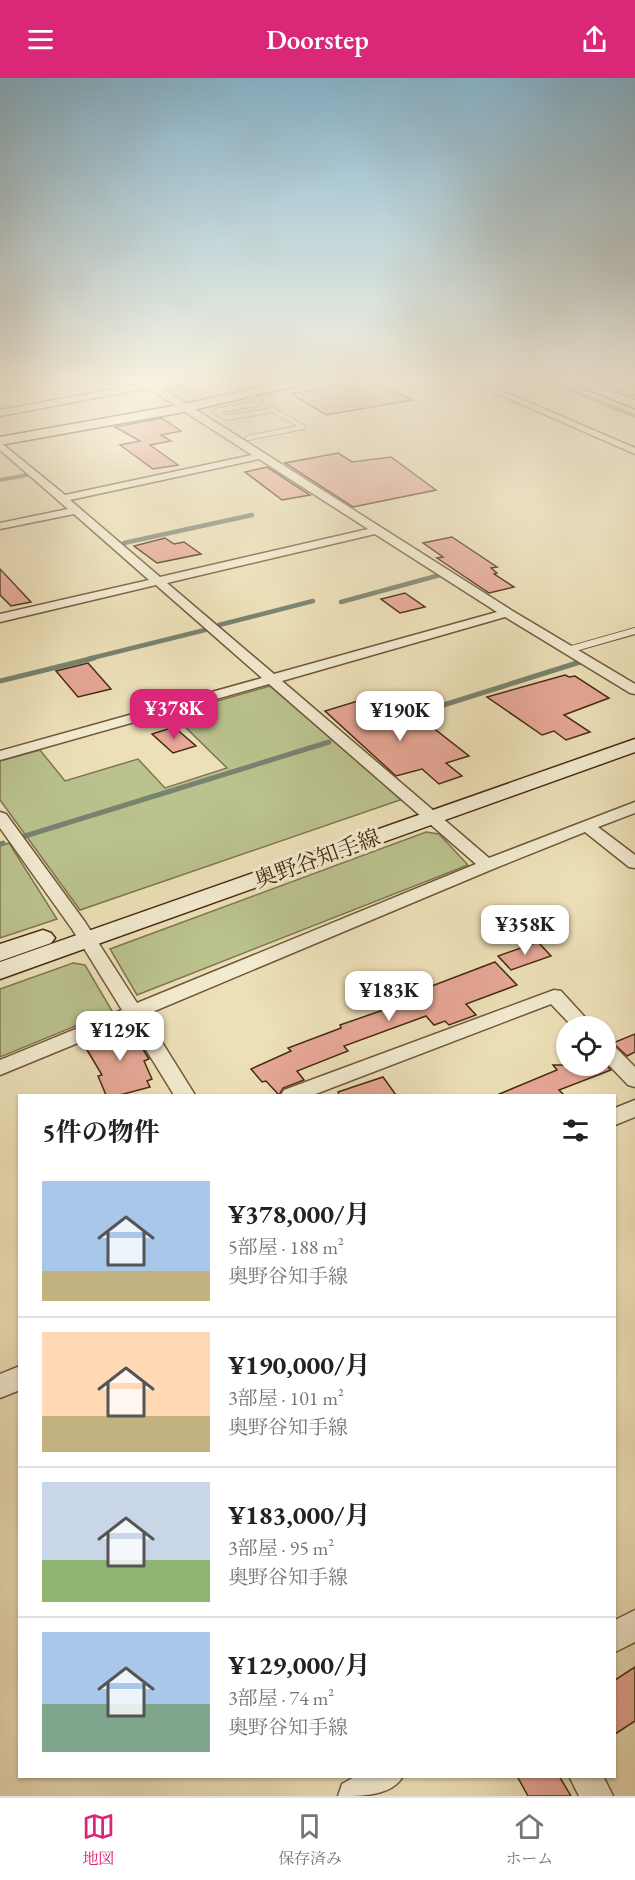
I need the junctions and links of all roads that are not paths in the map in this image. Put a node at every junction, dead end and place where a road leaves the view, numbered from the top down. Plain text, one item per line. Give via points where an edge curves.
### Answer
1 (18, 459) edge
2 (244, 459) edge
3 (264, 459) edge
4 (62, 499) junction
5 (75, 511) junction
6 (0, 526) edge
7 (377, 530) junction
8 (160, 581) junction
9 (507, 613) junction
10 (0, 618) edge
11 (635, 631) edge
12 (568, 650) junction
13 (272, 680) junction
14 (635, 690) edge
15 (635, 731) edge
16 (635, 745) edge
17 (0, 756) edge
18 (635, 807) edge
19 (425, 812) junction
20 (0, 817) edge
21 (588, 827) junction
22 (635, 863) edge
23 (487, 866) junction
24 (83, 933) junction
25 (0, 953) edge
26 (0, 971) edge
27 (135, 1013) junction
28 (573, 1016) edge
29 (616, 1060) edge
30 (0, 1068) edge
31 (635, 1080) edge
32 (184, 1094) edge
33 (294, 1094) edge
34 (635, 1108) edge
35 (616, 1117) edge
36 (18, 1379) edge
37 (0, 1386) edge
38 (635, 1625) edge
39 (616, 1637) edge
40 (384, 1778) edge
41 (586, 1778) edge
42 (354, 1796) edge
43 (597, 1796) edge

1 - 4 street
2 - 4 street
3 - 7 street
4 - 5 street
5 - 6 street
5 - 8 street
7 - 8 street
7 - 9 street
8 - 10 street
8 - 13 street
9 - 12 street
9 - 13 street
11 - 12 lane
12 - 14 street
13 - 17 street
13 - 19 street
15 - 19 main road, 奥野谷知手線
16 - 19 main road, 奥野谷知手線
18 - 21 street
19 - 23 street
19 - 24 main road, 奥野谷知手線
20 - 24 street
21 - 22 street
21 - 23 street
23 - 27 street
24 - 25 main road, 奥野谷知手線
24 - 26 main road, 奥野谷知手線
24 - 27 street
27 - 30 street
27 - 32 street
28 - 33 street via 554,996
29 - 31 street
34 - 35 street
36 - 37 street
38 - 39 street
40 - 42 street
41 - 43 street

